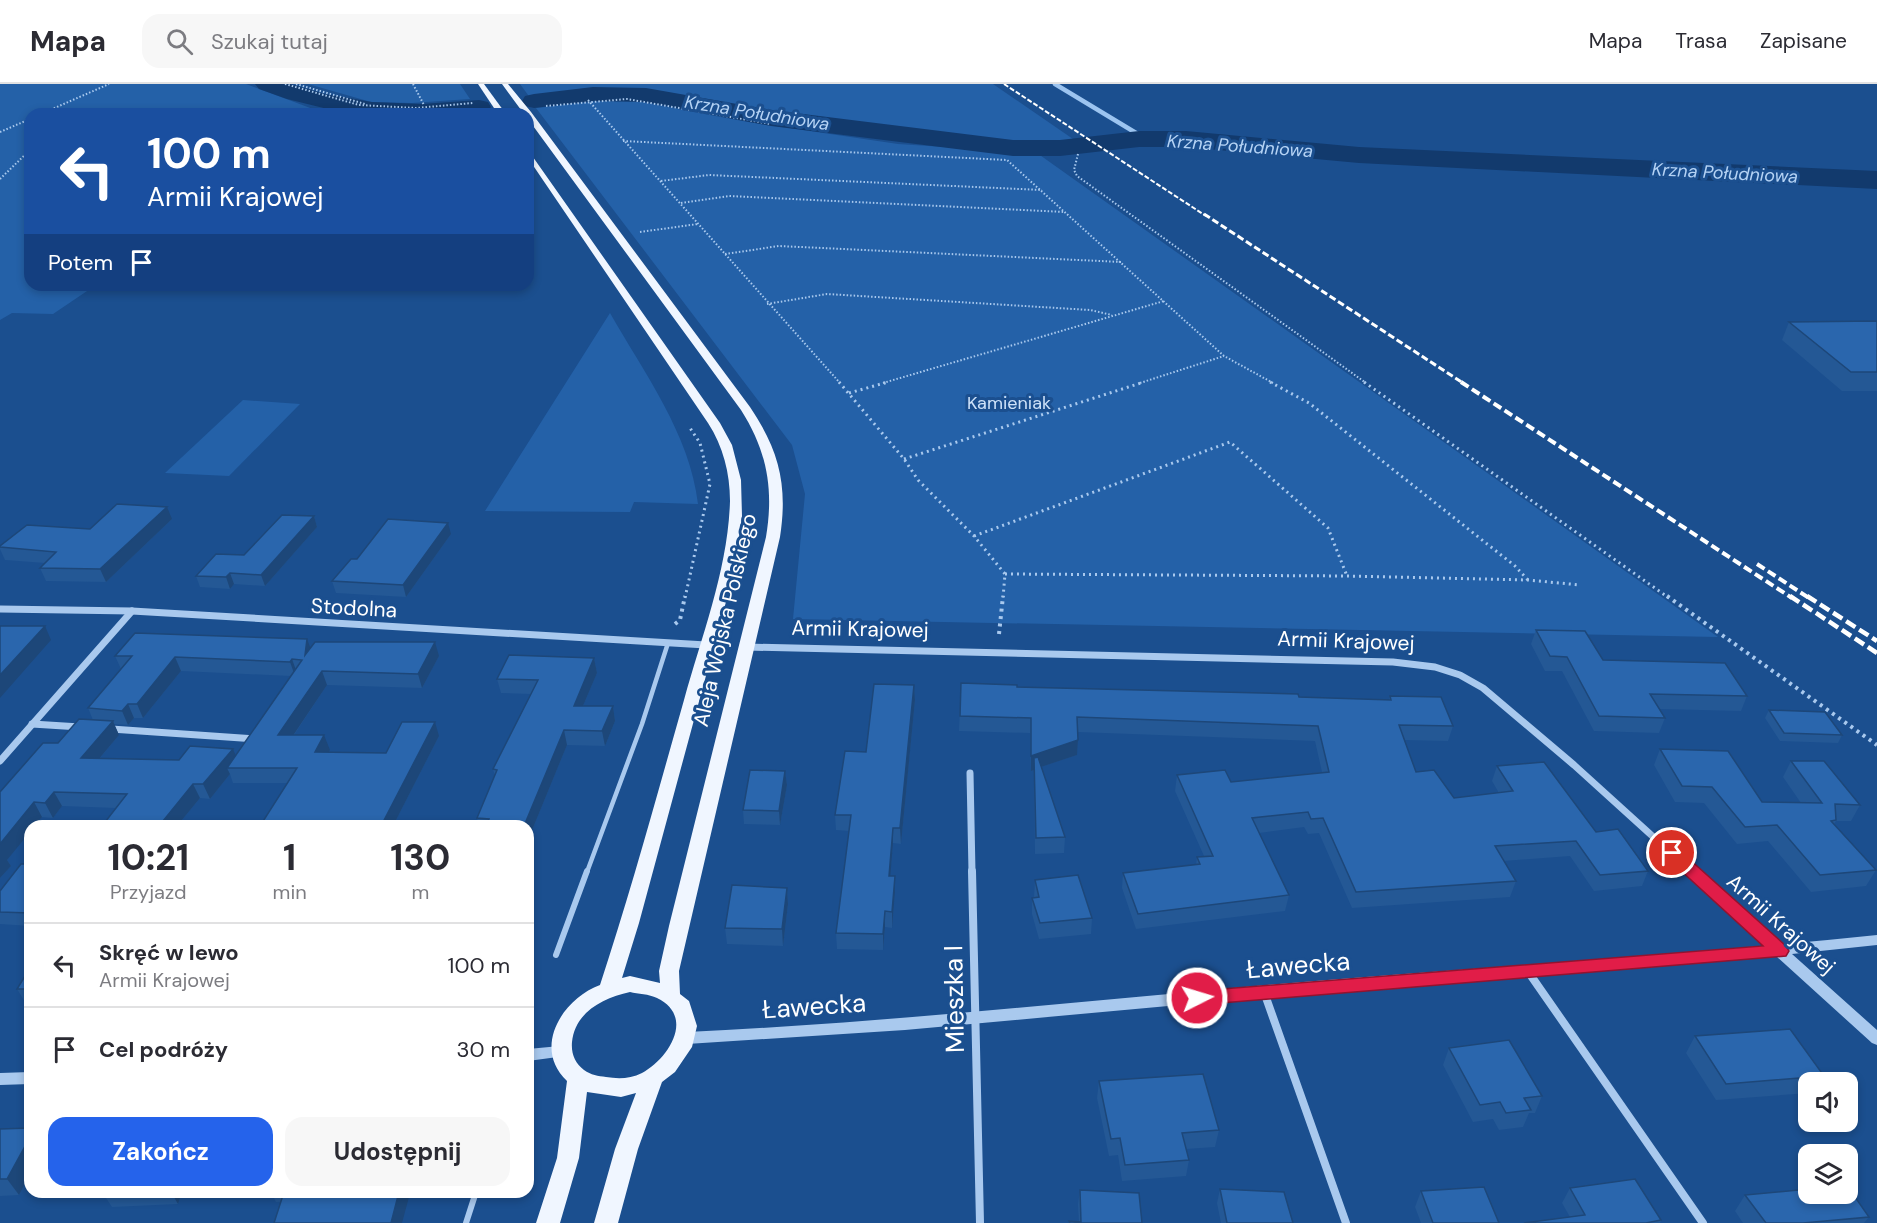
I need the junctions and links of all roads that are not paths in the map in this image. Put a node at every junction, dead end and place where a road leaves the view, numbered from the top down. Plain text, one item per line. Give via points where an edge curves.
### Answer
1 (481, 84) edge
2 (505, 84) edge
3 (498, 108) edge
4 (524, 108) edge
5 (534, 121) edge
6 (534, 161) edge
7 (0, 609) edge
8 (132, 611) junction
9 (668, 643) junction
10 (706, 645) junction
11 (746, 647) junction
12 (32, 724) junction
13 (91, 728) edge
14 (103, 728) edge
15 (256, 739) edge
16 (0, 760) edge
17 (970, 773) dead end
18 (1877, 940) edge
19 (1780, 951) junction
20 (556, 955) dead end
21 (1527, 970) junction
22 (608, 989) junction
23 (1264, 992) junction
24 (670, 994) junction
25 (976, 1019) junction
26 (687, 1038) junction
27 (1877, 1039) edge
28 (560, 1052) junction
29 (534, 1054) edge
30 (24, 1078) edge
31 (652, 1078) junction
32 (578, 1079) junction
33 (0, 1080) edge
34 (474, 1198) edge
35 (466, 1223) edge
36 (548, 1223) edge
37 (606, 1223) edge
38 (980, 1223) edge
39 (1346, 1223) edge
40 (1703, 1223) edge

1 - 3 main road
2 - 4 main road, Aleja Wojska Polskiego
5 - 11 main road, Aleja Wojska Polskiego via 746,409 771,455 775,467 776,519
6 - 10 main road, Aleja Wojska Polskiego via 700,401 730,455 736,480 734,531
7 - 8 street, Stodolna
8 - 9 street, Stodolna
8 - 12 street
9 - 10 street, Stodolna
9 - 20 lane
10 - 22 main road, Aleja Wojska Polskiego via 630,923
11 - 19 street, Armii Krajowej via 1393,662 1417,663 1460,675 1483,688 1574,765
11 - 24 main road, Aleja Wojska Polskiego via 678,926 669,971
12 - 13 street
12 - 16 street
14 - 15 street
17 - 25 street, Mieszka I
18 - 19 street, Ławecka
19 - 21 street, Ławecka
19 - 27 street, Armii Krajowej
21 - 23 street, Ławecka
21 - 40 street
22 - 24 main road via 630,984 652,986
22 - 28 main road via 571,1014 561,1033
23 - 25 street, Ławecka
23 - 39 street
24 - 26 main road via 682,1006 688,1021
25 - 26 street, Ławecka
25 - 38 street, Mieszka I
26 - 31 main road via 674,1060
28 - 29 street
28 - 32 main road via 563,1062
30 - 33 street
31 - 32 main road via 613,1088
31 - 37 main road via 622,1159
32 - 36 main road via 568,1158
34 - 35 lane

